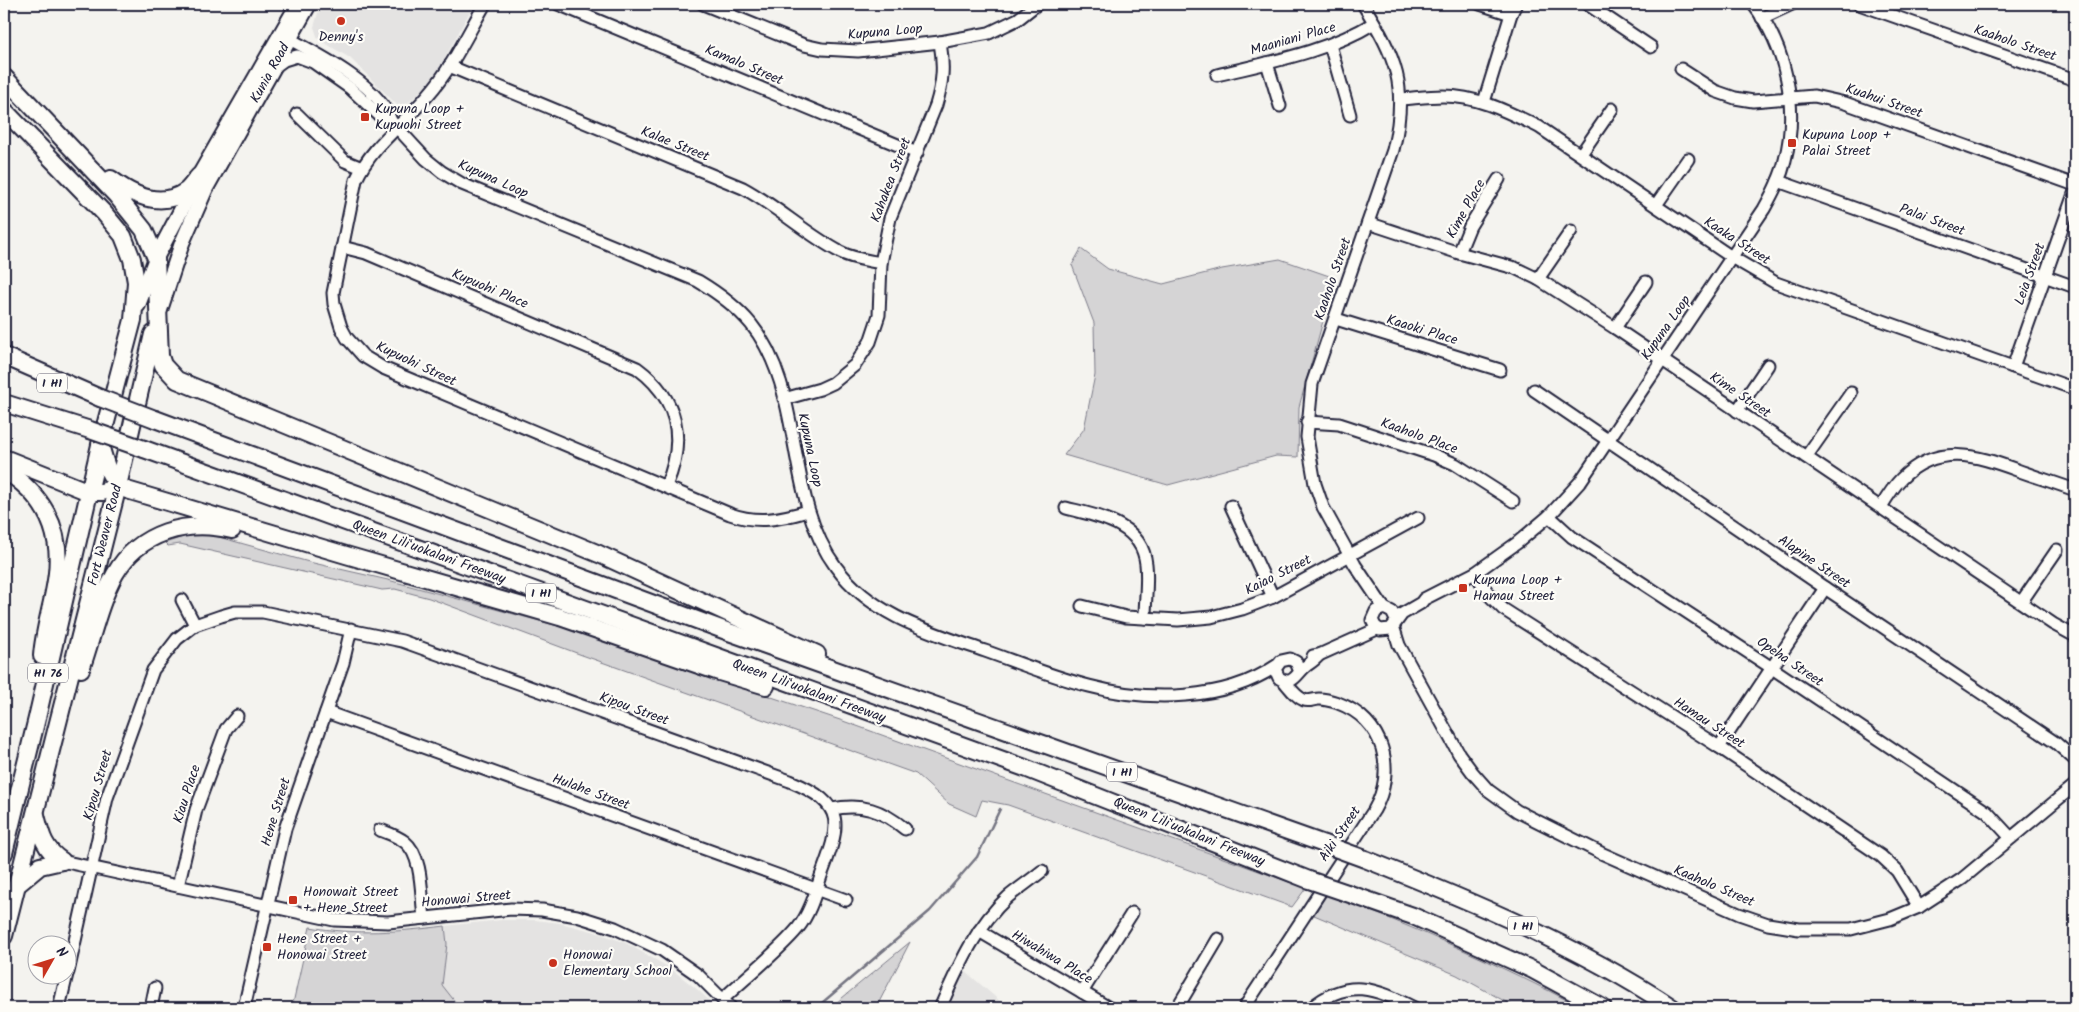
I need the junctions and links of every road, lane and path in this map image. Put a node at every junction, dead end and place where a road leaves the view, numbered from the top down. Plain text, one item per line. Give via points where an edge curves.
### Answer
1 (298, 4) edge
2 (309, 4) edge
3 (485, 4) edge
4 (558, 4) edge
5 (704, 4) edge
6 (1037, 4) edge
7 (1363, 4) edge
8 (1480, 4) edge
9 (1587, 4) edge
10 (1752, 4) edge
11 (1792, 4) edge
12 (1859, 4) edge
13 (1514, 9) edge
14 (1762, 18) junction
15 (298, 21) junction
16 (1374, 23) junction
17 (284, 36) junction
18 (940, 42) junction
19 (1330, 45) junction
20 (1651, 47) dead end
21 (325, 58) junction
22 (1267, 63) junction
23 (450, 66) junction
24 (273, 68) junction
25 (1681, 69) dead end
26 (1217, 75) dead end
27 (4, 78) edge
28 (2075, 80) edge
29 (1790, 98) junction
30 (1401, 99) junction
31 (1484, 102) junction
32 (1280, 106) dead end
33 (1612, 109) dead end
34 (4, 110) edge
35 (298, 114) dead end
36 (1350, 115) dead end
37 (393, 124) junction
38 (227, 139) junction
39 (917, 153) junction
40 (1581, 154) junction
41 (81, 157) junction
42 (1688, 159) dead end
43 (362, 168) junction
44 (199, 176) junction
45 (1499, 179) dead end
46 (1778, 181) junction
47 (2075, 185) edge
48 (2075, 192) edge
49 (1656, 204) junction
50 (1368, 223) junction
51 (1571, 231) dead end
52 (342, 247) junction
53 (1458, 253) junction
54 (156, 258) junction
55 (1733, 258) junction
56 (881, 263) junction
57 (2045, 276) junction
58 (1538, 279) junction
59 (1646, 282) dead end
60 (2075, 286) edge
61 (157, 318) junction
62 (1336, 319) junction
63 (133, 320) junction
64 (1615, 328) junction
65 (4, 356) edge
66 (1662, 360) junction
67 (1768, 365) dead end
68 (4, 367) edge
69 (2013, 367) junction
70 (1500, 370) dead end
71 (2075, 389) edge
72 (1534, 390) dead end
73 (1851, 393) dead end
74 (100, 398) junction
75 (784, 398) junction
76 (4, 402) edge
77 (1737, 411) junction
78 (1307, 422) junction
79 (1608, 440) junction
80 (100, 445) junction
81 (1806, 457) junction
82 (4, 458) edge
83 (4, 470) edge
84 (118, 486) junction
85 (666, 486) junction
86 (2075, 490) edge
87 (89, 492) junction
88 (1513, 501) dead end
89 (1231, 506) dead end
90 (1881, 507) junction
91 (1066, 508) dead end
92 (808, 511) junction
93 (1549, 516) junction
94 (1418, 518) dead end
95 (2058, 550) dead end
96 (346, 556) junction
97 (1352, 560) junction
98 (1475, 573) junction
99 (1825, 588) junction
100 (1273, 597) junction
101 (182, 600) dead end
102 (2022, 601) junction
103 (1082, 606) dead end
104 (1145, 618) junction
105 (1384, 619) junction
106 (195, 625) junction
107 (350, 630) junction
108 (2075, 636) edge
109 (1276, 666) junction
110 (1772, 668) junction
111 (1291, 674) junction
112 (1238, 686) junction
113 (920, 700) junction
114 (326, 712) junction
115 (237, 716) dead end
116 (37, 718) junction
117 (938, 737) junction
118 (54, 738) junction
119 (1719, 747) junction
120 (2075, 760) edge
121 (2075, 785) edge
122 (832, 809) junction
123 (36, 814) junction
124 (905, 829) dead end
125 (380, 830) dead end
126 (2010, 838) junction
127 (4, 853) edge
128 (62, 861) junction
129 (91, 868) junction
130 (1042, 871) dead end
131 (17, 885) junction
132 (178, 886) junction
133 (817, 889) junction
134 (846, 900) dead end
135 (267, 906) junction
136 (1919, 907) junction
137 (1132, 913) dead end
138 (424, 918) junction
139 (979, 930) junction
140 (76, 934) edge
141 (4, 936) edge
142 (1218, 939) dead end
143 (64, 984) edge
144 (155, 988) dead end
145 (1082, 992) junction
146 (723, 999) junction
147 (59, 1008) edge
148 (151, 1008) edge
149 (244, 1008) edge
150 (731, 1008) edge
151 (940, 1008) edge
152 (1109, 1008) edge
153 (1176, 1008) edge
154 (1244, 1008) edge
155 (1312, 1008) edge
156 (1414, 1008) edge
157 (1603, 1008) edge
158 (1673, 1008) edge

1 - 17 main road, Kunia Road
2 - 15 main road, Kunia Road
3 - 23 street, Kupuohi Street
4 - 39 street, Kamalo Street
5 - 18 street, Kupuna Loop via 782,37 822,49 858,51
6 - 18 street, Kupuna Loop via 1018,19 989,33
7 - 16 street, Kaaholo Street
8 - 13 street
9 - 20 street
10 - 14 street, Kupuna Loop
11 - 14 street
12 - 28 street, Kaaholo Street
13 - 31 street
14 - 29 street, Kupuna Loop via 1780,53
15 - 17 main road, Kunia Road
15 - 21 street via 304,39
16 - 19 street, Maaniani Place
16 - 30 street, Kaaholo Street via 1392,56
17 - 21 street, Kupuna Loop
17 - 24 main road, Kunia Road
17 - 38 main road, Kunia Road
18 - 39 street, Kahakea Street via 944,68 941,88
19 - 22 street, Maaniani Place
19 - 36 street
21 - 37 street, Kupuna Loop via 367,89 387,110
22 - 26 street, Maaniani Place
22 - 32 street
23 - 37 street, Kupuohi Street via 427,97
23 - 56 street, Kalae Street via 744,188 840,252
24 - 37 street, Kupuna Loop via 297,56 313,62
24 - 38 main road, Kunia Road
25 - 29 street, Kuahui Street via 1715,91 1735,98 1753,101
27 - 41 highway
29 - 46 street, Kupuna Loop via 1790,133
29 - 47 street, Kuahui Street via 1814,96 1845,103
30 - 31 street, Kaaka Street via 1444,96
30 - 50 street, Kaaholo Street via 1393,150
31 - 40 street, Kaaka Street via 1538,126
33 - 40 street
34 - 63 highway via 123,236 136,282
35 - 43 street via 345,161
37 - 43 street, Kupuohi Street
37 - 75 street, Kupuna Loop via 426,159 462,184 698,281 718,293 741,313 764,344
38 - 44 main road, Fort Weaver Road
38 - 61 main road, Fort Weaver Road / HI 76 via 182,243
39 - 56 street, Kahakea Street via 890,218
40 - 49 street, Kaaka Street
41 - 44 highway via 131,194 151,200 170,199 187,190
41 - 54 highway via 133,214
42 - 49 street
43 - 52 street, Kupuohi Street via 353,190
44 - 54 main road, Fort Weaver Road
45 - 53 street, Kime Place via 1470,226
46 - 55 street, Kupuna Loop
46 - 57 street, Palai Street
48 - 57 street, Leia Street
49 - 55 street, Kaaka Street
50 - 53 street, Kime Street
50 - 62 street, Kaaholo Street
51 - 58 street
52 - 85 street, Kupuohi Street via 333,293 334,304 341,327 363,356 384,368
52 - 85 street, Kupuohi Place via 366,253 637,368 656,385 674,419 676,457
53 - 58 street, Kime Street via 1515,268
54 - 61 highway
54 - 63 main road, Fort Weaver Road / HI 76
55 - 66 street, Kupuna Loop
55 - 69 street, Kaaka Street via 1776,283
56 - 75 street, Kahakea Street via 879,315 863,354 833,383
57 - 60 street, Palai Street
57 - 69 street, Leia Street
58 - 64 street, Kime Street
59 - 64 street
61 - 84 highway, Fort Weaver Road / HI 76
61 - 113 highway via 163,365 182,383 599,554
62 - 70 street, Kaaoki Place
62 - 78 street, Kaaholo Street via 1312,384
63 - 80 highway, Fort Weaver Road / HI 76
64 - 66 street, Kime Street
65 - 74 highway
66 - 77 street, Kime Street
66 - 79 street, Kupuna Loop
67 - 77 street
68 - 74 highway, Queen Liliʻuokalani Freeway / I H1
69 - 71 street, Kaaka Street
72 - 79 street, Alapine Street
73 - 81 street
74 - 113 highway, Queen Liliʻuokalani Freeway / I H1, bridge
75 - 92 street, Kupuna Loop
76 - 117 highway, Queen Liliʻuokalani Freeway / I H1, bridge via 144,449
77 - 81 street, Kime Street
78 - 88 street, Kaaholo Place via 1338,424 1434,455 1455,464
78 - 97 street, Kaaholo Street via 1315,484
79 - 93 street, Kupuna Loop via 1580,482
79 - 99 street, Alapine Street
80 - 84 highway via 109,475
80 - 87 highway, Fort Weaver Road / HI 76
81 - 90 street, Kime Street
82 - 87 highway
83 - 116 highway via 35,495 43,506 55,538 57,573 43,644
84 - 87 highway via 102,492
84 - 96 highway
84 - 118 highway, Fort Weaver Road / HI 76
85 - 92 street, Kupuohi Street via 754,521 779,520
86 - 90 street via 1982,458 1958,455 1933,459 1912,470 1894,487
87 - 116 highway, Fort Weaver Road / HI 76
89 - 100 street
90 - 102 street, Kime Street
91 - 104 street via 1115,522 1138,542 1146,563
92 - 112 street, Kupuna Loop via 822,547 853,587 872,603 916,627 1090,687 1135,694 1181,696
93 - 98 street, Kupuna Loop
93 - 110 street, Opeha Street via 1572,537
94 - 97 street, Kaiao Street
95 - 102 street
96 - 117 highway via 560,617 716,671
96 - 118 highway via 206,526 172,529 144,543 125,560 109,585 73,694
97 - 100 street, Kaiao Street
97 - 105 street, Kaaholo Street
98 - 105 street, Kupuna Loop via 1406,611
98 - 119 street, Hamau Street via 1502,609
99 - 110 street
99 - 120 street, Alapine Street via 2056,742
100 - 104 street, Kaiao Street via 1211,617
101 - 106 street
102 - 108 street, Kime Street
103 - 104 street, Kaiao Street via 1126,617
105 - 111 street, Kupuna Loop via 1351,642 1344,642 1319,655
105 - 136 street, Kaaholo Street via 1472,773 1495,795 1538,822 1601,853 1768,924 1799,929 1851,929
106 - 107 street, Kipou Street via 235,612 262,612
106 - 129 street, Kipou Street via 177,639 153,670 107,798
107 - 114 street, Hene Street via 343,663
107 - 122 street, Kipou Street via 402,641 790,781 819,795
109 - 111 street via 1276,672
109 - 111 street, Kupuna Loop via 1287,659
109 - 112 street, Kupuna Loop
110 - 119 street
110 - 126 street, Opeha Street via 1987,812
111 - 112 street, Kupuna Loop via 1243,688
111 - 154 street, Aiki Street via 1299,697 1338,703 1366,721 1383,751 1386,776 1374,810
113 - 158 highway, Queen Liliʻuokalani Freeway / I H1, bridge via 1365,859 1539,933
114 - 133 street, Hulahe Street
114 - 135 street, Hene Street via 285,829
115 - 132 street, Kiau Place via 226,729 196,810
116 - 127 highway, Fort Weaver Road / HI 76
117 - 157 highway, Queen Liliʻuokalani Freeway / I H1, bridge via 1309,880 1413,916 1533,970
118 - 123 highway, Fort Weaver Road / HI 76
119 - 136 street, Hamau Street via 1881,856 1901,876
121 - 126 street, Kaaholo Street
122 - 124 street via 863,807 890,817
122 - 133 street via 836,830
123 - 128 highway via 43,843
123 - 131 highway, Fort Weaver Road / HI 76
125 - 138 street via 407,843 417,860
126 - 136 street, Kaaholo Street via 1962,879
128 - 129 street, Honowai Street
128 - 131 highway via 40,866
129 - 132 street, Honowai Street
129 - 140 street, Kipou Street
130 - 139 street via 1008,898
131 - 141 highway, Fort Weaver Road / HI 76
132 - 135 street, Honowai Street
133 - 134 street, Hulahe Street
133 - 146 street via 798,928
135 - 138 street, Honowai Street via 318,918 361,922
135 - 149 street, Hene Street
137 - 145 street
138 - 146 street, Honowai Street via 511,909 594,920 662,950
139 - 145 street, Hiwahiwa Place
139 - 151 street
142 - 153 street
143 - 147 street, Kipou Street
144 - 148 street
145 - 152 street, Hiwahiwa Place
146 - 150 street, Honowai Street
155 - 156 street via 1336,986 1372,990

